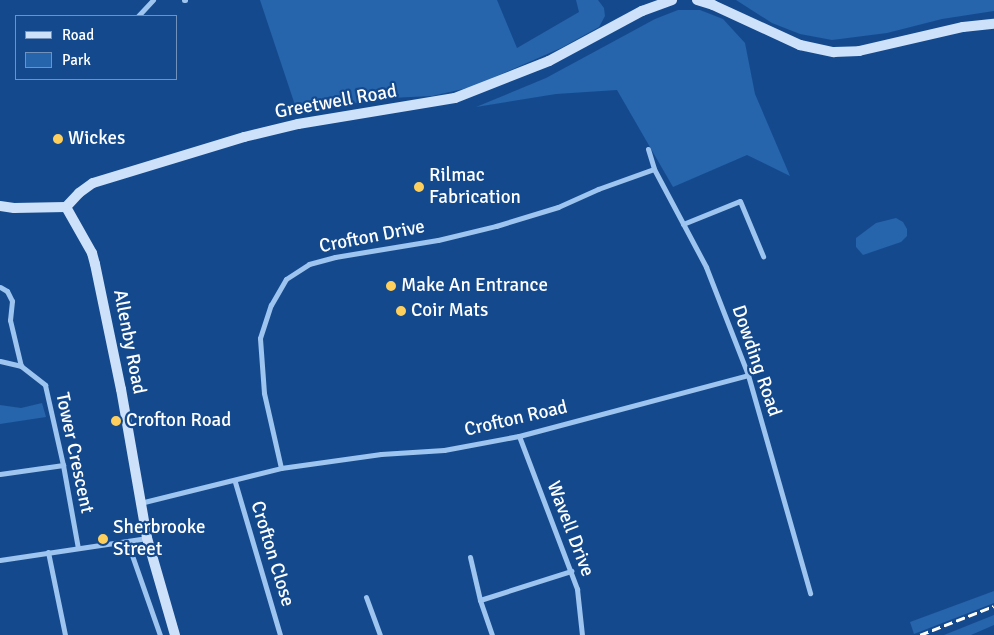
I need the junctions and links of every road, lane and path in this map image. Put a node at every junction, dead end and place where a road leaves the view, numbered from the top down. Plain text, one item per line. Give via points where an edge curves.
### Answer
1 (152, 0) edge
2 (672, 0) edge
3 (697, 0) edge
4 (139, 15) edge
5 (994, 24) edge
6 (648, 149) dead end
7 (654, 169) junction
8 (0, 206) edge
9 (66, 207) junction
10 (684, 224) junction
11 (763, 256) dead end
12 (0, 287) edge
13 (0, 361) edge
14 (22, 366) junction
15 (748, 375) junction
16 (519, 436) junction
17 (63, 465) junction
18 (281, 468) junction
19 (0, 474) edge
20 (235, 482) junction
21 (140, 503) junction
22 (147, 538) junction
23 (127, 541) junction
24 (78, 548) junction
25 (48, 552) junction
26 (470, 557) dead end
27 (0, 560) edge
28 (571, 571) junction
29 (810, 593) dead end
30 (366, 597) dead end
31 (480, 600) junction
32 (65, 635) edge
33 (160, 635) edge
34 (175, 635) edge
35 (280, 635) edge
36 (380, 635) edge
37 (492, 635) edge
38 (582, 635) edge

1 - 4 street
2 - 9 main road, Greetwell Road via 642,11 549,61 455,98 298,124 244,137 93,183 79,192
3 - 5 main road via 800,45 834,52 859,51 963,27
6 - 7 street, Dowding Road
7 - 10 street, Dowding Road
7 - 18 street, Crofton Drive via 598,189 558,208 438,240 335,257 309,264 286,279 271,305 260,338 264,393
8 - 9 main road
9 - 21 main road, Allenby Road via 95,264 122,389
10 - 11 street via 740,201
10 - 15 street, Dowding Road via 706,267
12 - 14 street via 7,291 12,301 10,320
13 - 14 street, Tower Crescent
14 - 17 street, Tower Crescent via 45,385
15 - 16 street, Crofton Road
15 - 29 street, Dowding Road
16 - 18 street, Crofton Road via 444,450 381,454
16 - 28 street, Wavell Drive
17 - 19 street
17 - 24 street, Tower Crescent
18 - 20 street, Crofton Road
20 - 21 street, Crofton Road
20 - 35 street, Crofton Close
21 - 22 main road, Allenby Road
22 - 23 street
22 - 34 main road, Allenby Road
23 - 24 street
23 - 33 street
24 - 25 street
25 - 27 street
25 - 32 street
26 - 31 street
28 - 31 street
28 - 38 street, Wavell Drive via 580,605
30 - 36 street
31 - 37 street

